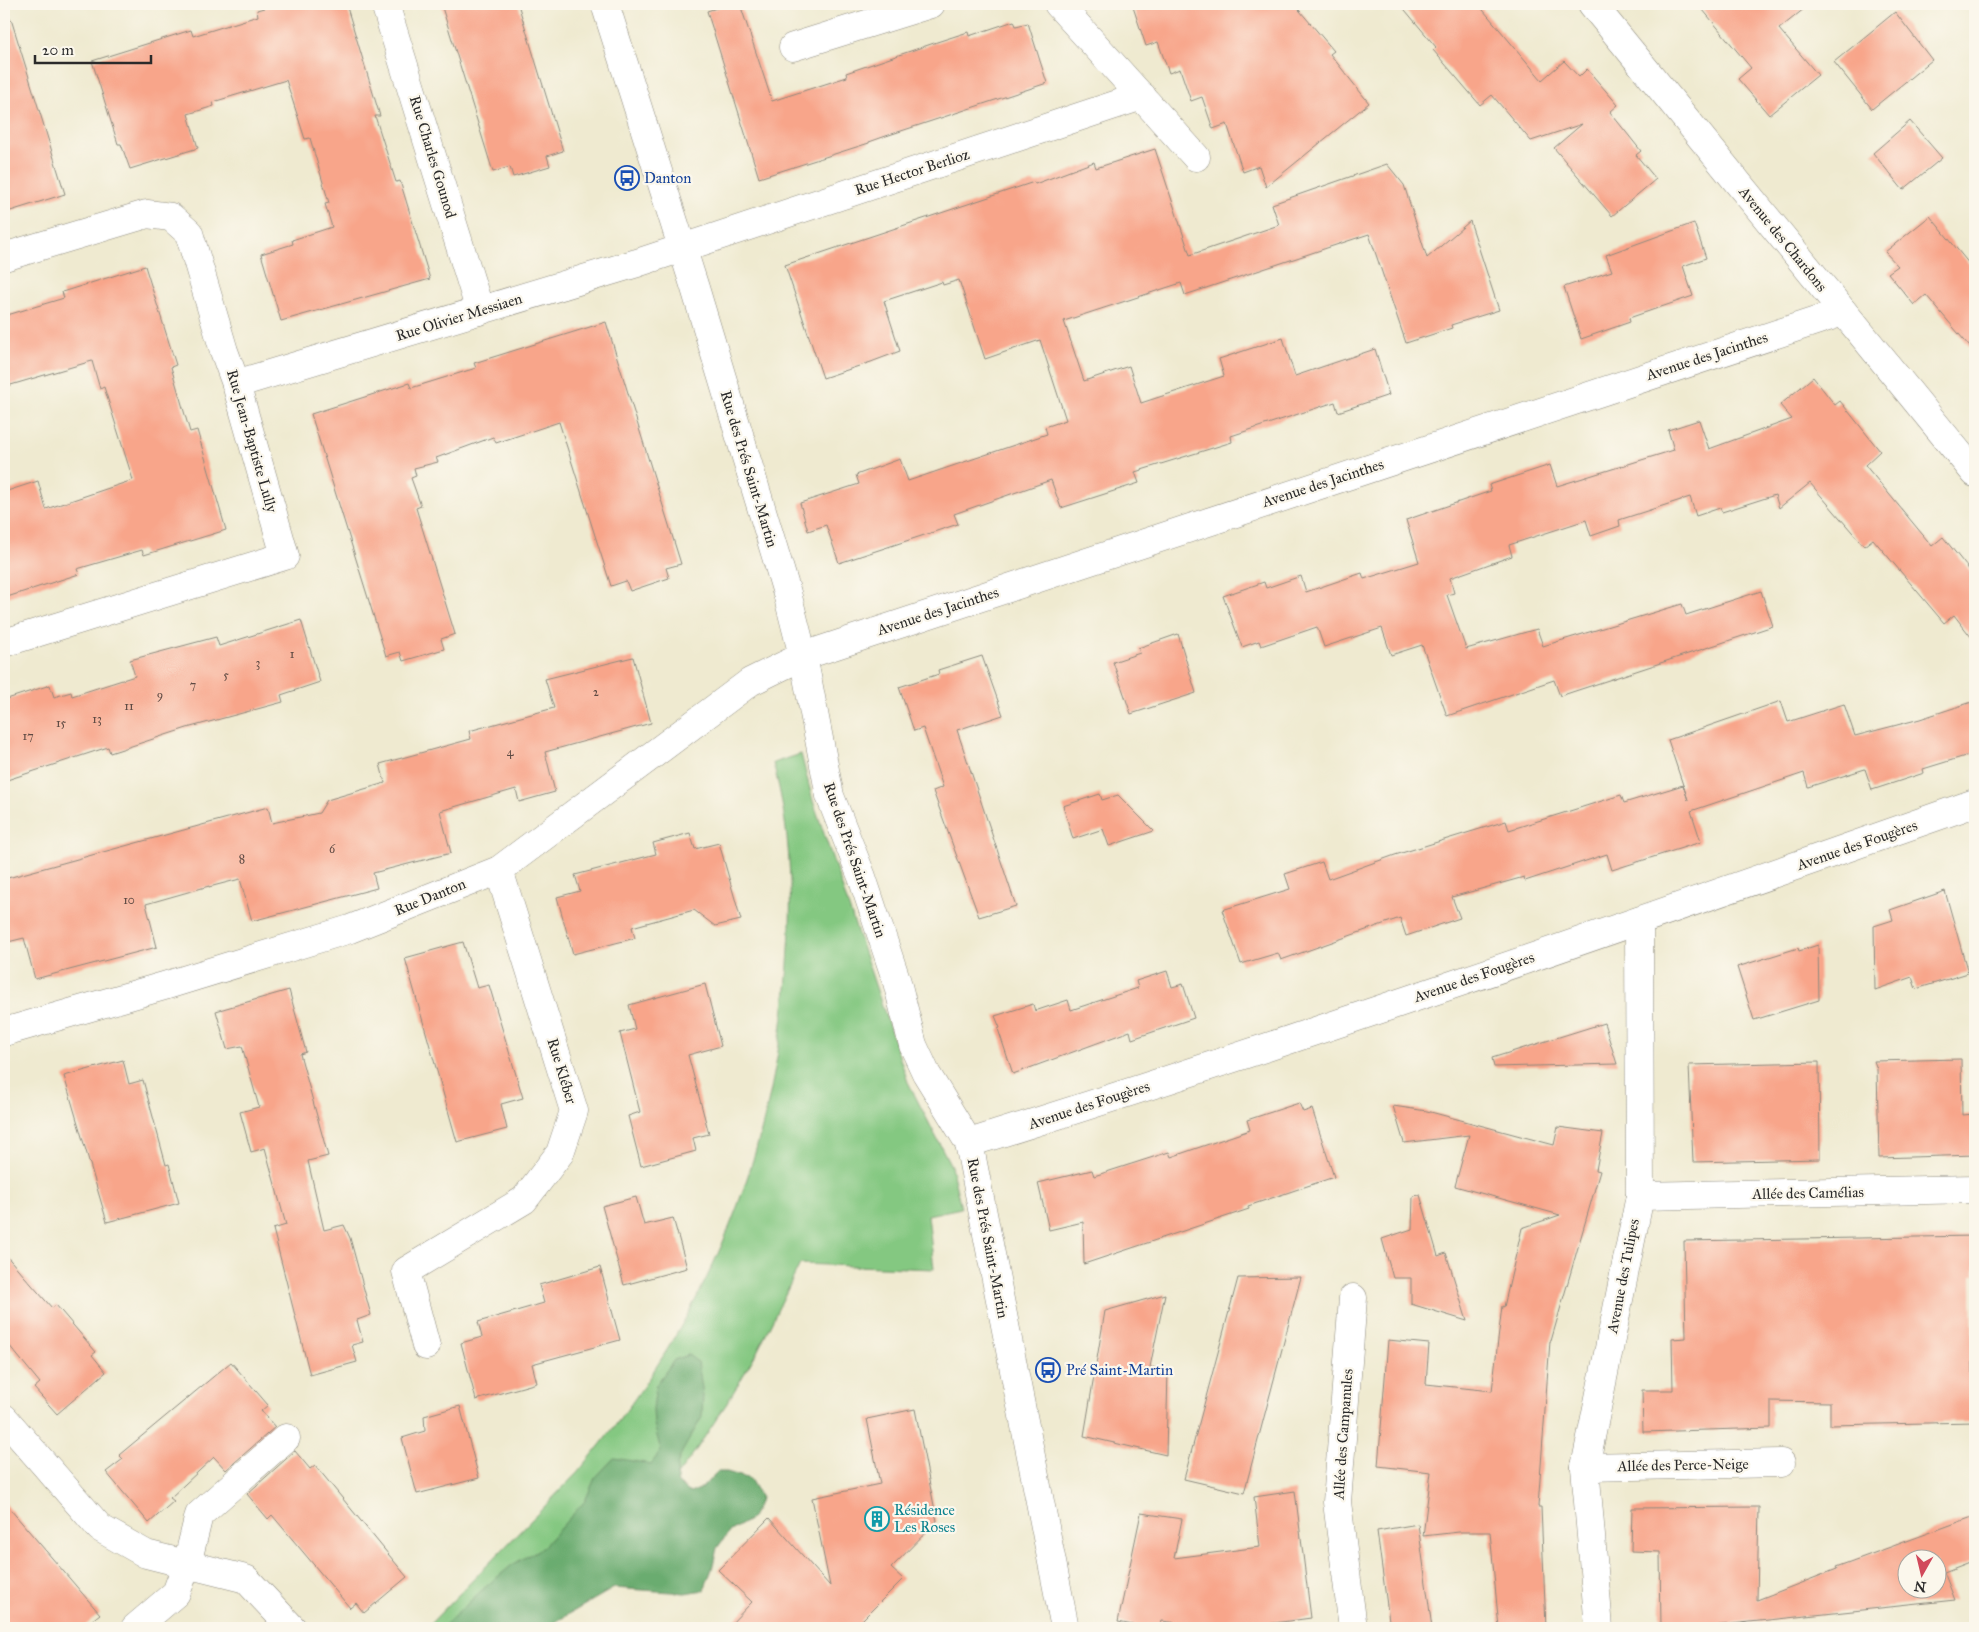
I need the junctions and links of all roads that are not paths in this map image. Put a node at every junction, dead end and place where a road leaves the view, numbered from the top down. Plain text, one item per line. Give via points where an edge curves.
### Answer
1 (385, 4) edge
2 (605, 4) edge
3 (931, 4) edge
4 (1058, 4) edge
5 (1592, 4) edge
6 (792, 47) dead end
7 (1142, 96) junction
8 (1196, 156) dead end
9 (682, 247) junction
10 (4, 257) edge
11 (480, 310) junction
12 (1843, 312) junction
13 (236, 384) junction
14 (1975, 473) edge
15 (4, 643) edge
16 (803, 656) junction
17 (1975, 803) edge
18 (499, 870) junction
19 (1639, 921) junction
20 (4, 1032) edge
21 (969, 1143) junction
22 (1975, 1189) edge
23 (1640, 1196) junction
24 (1353, 1298) dead end
25 (426, 1346) dead end
26 (4, 1418) edge
27 (286, 1438) dead end
28 (1781, 1463) dead end
29 (1585, 1467) junction
30 (187, 1564) junction
31 (135, 1628) edge
32 (292, 1628) edge
33 (1065, 1628) edge
34 (1353, 1628) edge
35 (1599, 1628) edge

1 - 11 street, Rue Charles Gounod
2 - 9 street, Rue des Prés Saint-Martin
3 - 6 street
4 - 7 street
5 - 12 street, Avenue des Chardons
7 - 8 street
7 - 9 street, Rue Hector Berlioz
9 - 11 street, Rue Olivier Messiaen
9 - 16 street, Rue des Prés Saint-Martin via 787,593
10 - 13 street, Rue Jean-Baptiste Lully via 147,214 170,217 189,233
11 - 13 street, Rue Olivier Messiaen
12 - 14 street, Avenue des Chardons
12 - 16 street, Avenue des Jacinthes
13 - 15 street, Rue Jean-Baptiste Lully via 285,556
16 - 18 street, Rue Danton via 750,682
16 - 21 street, Rue des Prés Saint-Martin via 830,796 862,877 894,973 913,1045 926,1073
17 - 19 street, Avenue des Fougères
18 - 20 street, Rue Danton via 350,929
18 - 25 street, Rue Kléber via 574,1111 560,1153 524,1200 406,1271
19 - 21 street, Avenue des Fougères via 1150,1086
19 - 23 street, Avenue des Tulipes
21 - 33 street, Rue des Prés Saint-Martin
22 - 23 street, Allée des Camélias
23 - 29 street, Avenue des Tulipes
24 - 34 street, Allée des Campanules via 1337,1502
26 - 30 street via 100,1528 146,1554
27 - 30 street via 199,1516
28 - 29 street, Allée des Perce-Neige
29 - 35 street, Avenue des Tulipes
30 - 31 street via 176,1593
30 - 32 street via 246,1579

